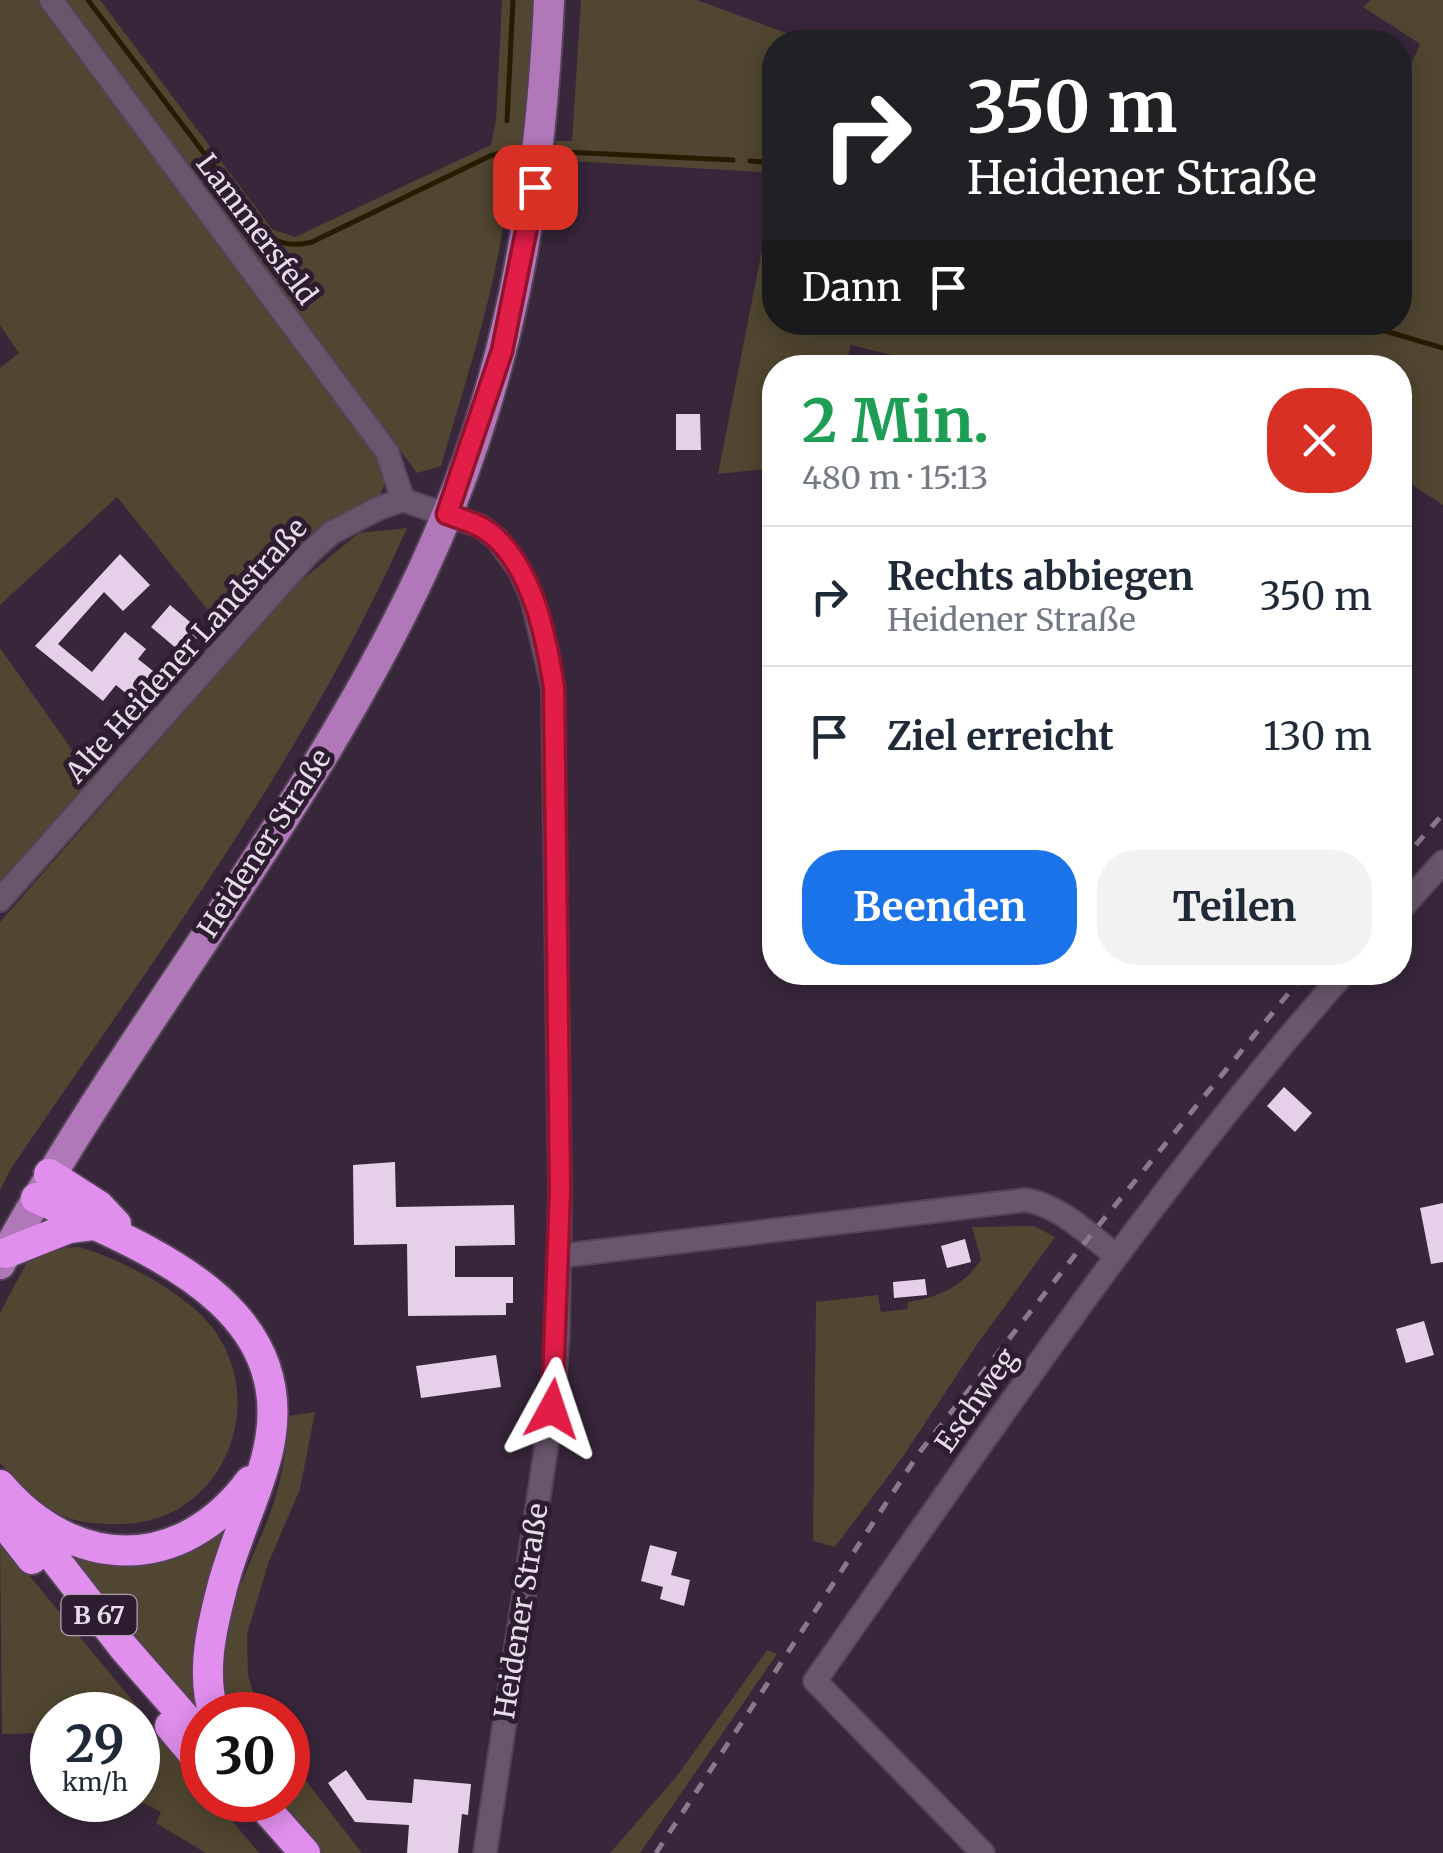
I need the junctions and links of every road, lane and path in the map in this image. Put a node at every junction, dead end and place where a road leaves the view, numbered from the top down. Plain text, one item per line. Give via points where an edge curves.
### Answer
1 (51, 0) edge
2 (550, 0) edge
3 (402, 500) junction
4 (447, 514) junction
5 (1443, 862) edge
6 (1412, 897) edge
7 (0, 900) edge
8 (1334, 985) edge
9 (42, 1186) junction
10 (93, 1225) junction
11 (140, 1248) junction
12 (1116, 1255) junction
13 (560, 1256) junction
14 (3, 1258) edge
15 (266, 1458) junction
16 (0, 1487) edge
17 (0, 1518) edge
18 (210, 1692) edge
19 (180, 1712) edge
20 (180, 1738) edge
21 (253, 1822) edge
22 (278, 1822) edge
23 (280, 1853) edge
24 (306, 1853) edge
25 (485, 1853) edge
26 (983, 1853) edge

1 - 3 street, Lammersfeld via 387,452
2 - 4 main road, Heidener Straße via 540,150 519,281 488,399
3 - 4 street
3 - 7 street, Alte Heidener Landstraße via 357,517 308,555
4 - 9 main road, Heidener Straße via 385,646 282,822
4 - 13 street, Heidener Straße via 480,526 514,562 541,626 554,687
5 - 6 street
8 - 12 street, Eschweg
9 - 10 highway
9 - 11 highway via 99,1206
9 - 14 main road, Heidener Straße
10 - 11 highway
10 - 14 highway via 69,1228
11 - 15 highway via 209,1290 252,1334 270,1391
12 - 13 street via 1065,1215 1026,1200
12 - 26 street, Eschweg via 815,1681
13 - 25 street, Heidener Straße via 552,1409
15 - 16 highway via 230,1507 203,1527 165,1546 133,1550 65,1540
15 - 18 highway via 230,1557 211,1636
16 - 19 highway, B 67
17 - 20 highway, B 67
21 - 23 highway
22 - 24 highway

